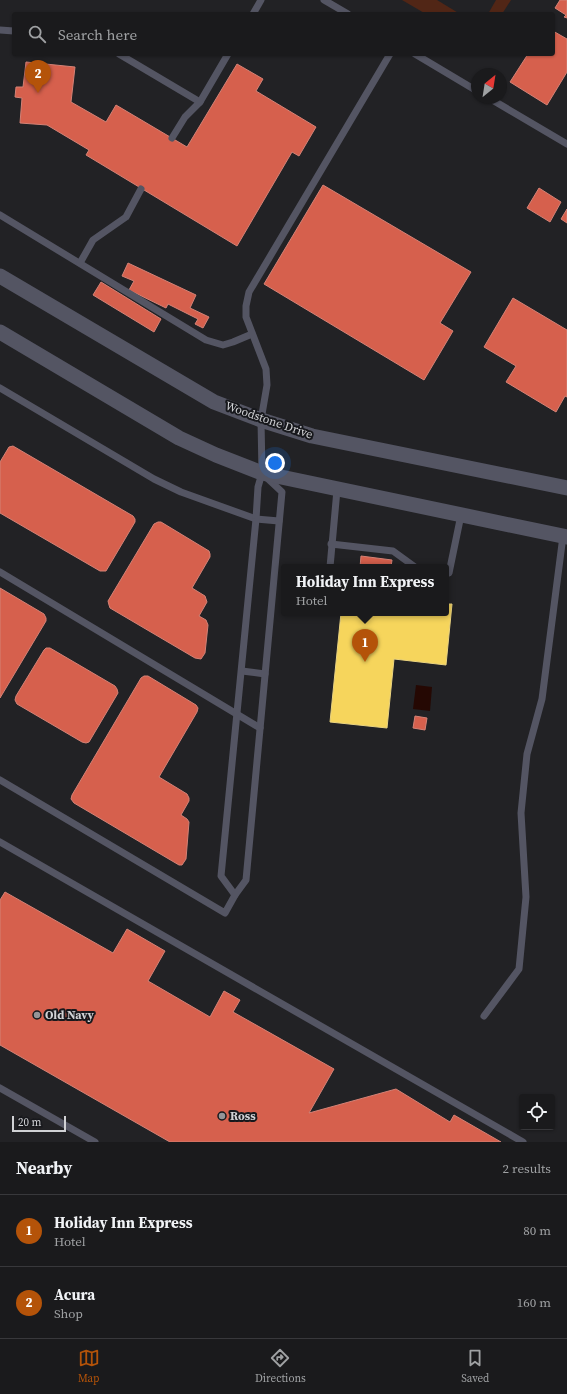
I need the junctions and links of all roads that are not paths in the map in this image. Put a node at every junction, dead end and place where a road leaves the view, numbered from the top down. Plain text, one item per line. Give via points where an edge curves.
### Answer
1 (261, 0) edge
2 (324, 0) edge
3 (254, 12) edge
4 (345, 12) edge
5 (0, 30) edge
6 (12, 31) edge
7 (122, 56) edge
8 (227, 56) edge
9 (389, 56) edge
10 (418, 56) edge
11 (471, 87) edge
12 (200, 102) junction
13 (499, 104) edge
14 (172, 138) dead end
15 (567, 144) edge
16 (141, 189) dead end
17 (0, 215) edge
18 (80, 263) junction
19 (0, 276) edge
20 (0, 332) edge
21 (252, 334) junction
22 (0, 388) edge
23 (261, 420) junction
24 (262, 473) junction
25 (567, 488) edge
26 (337, 490) junction
27 (461, 515) junction
28 (256, 519) junction
29 (279, 521) junction
30 (565, 536) edge
31 (331, 544) junction
32 (330, 564) edge
33 (411, 564) edge
34 (0, 572) edge
35 (449, 572) edge
36 (242, 671) junction
37 (265, 674) junction
38 (237, 715) junction
39 (260, 728) junction
40 (0, 780) edge
41 (0, 842) edge
42 (235, 895) junction
43 (484, 1016) dead end
44 (0, 1088) edge
45 (96, 1142) edge
46 (523, 1142) edge

1 - 3 lane
2 - 4 lane
5 - 6 lane
7 - 12 lane
8 - 12 lane
9 - 21 lane via 249,292 246,318
10 - 11 lane
12 - 14 lane via 185,117
13 - 15 lane
16 - 18 lane via 126,217 93,240
17 - 18 lane
18 - 21 lane via 206,340 223,345
19 - 23 street, Woodstone Drive via 214,402
20 - 24 street via 179,438
21 - 23 lane via 266,369 267,385
22 - 28 lane via 154,479 181,492
23 - 24 lane
23 - 25 street, Woodstone Drive via 312,436
24 - 26 street
24 - 28 lane via 258,487
24 - 29 lane via 282,492
26 - 27 street
26 - 31 lane
27 - 30 street
27 - 35 lane
28 - 29 lane
28 - 36 lane
29 - 37 lane
30 - 43 lane via 542,699 526,762 521,813 526,897 519,968
31 - 32 lane
31 - 33 lane via 393,552
34 - 38 lane
36 - 37 lane
36 - 38 lane
37 - 39 lane
38 - 39 lane
38 - 42 lane via 221,876
39 - 42 lane via 246,880
40 - 42 lane via 225,913
41 - 46 lane
44 - 45 lane

